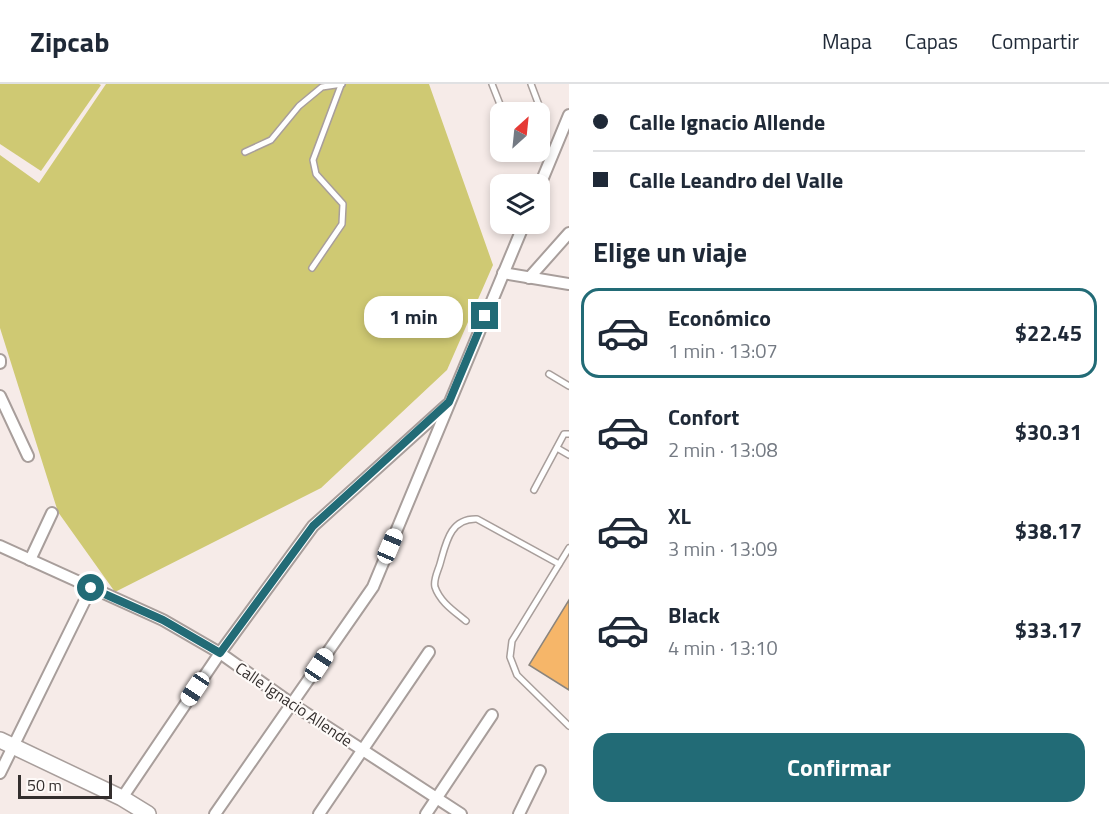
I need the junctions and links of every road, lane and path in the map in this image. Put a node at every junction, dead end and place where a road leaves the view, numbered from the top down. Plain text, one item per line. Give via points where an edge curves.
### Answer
1 (341, 84) edge
2 (492, 84) edge
3 (531, 84) edge
4 (498, 102) edge
5 (538, 102) edge
6 (569, 116) edge
7 (245, 152) dead end
8 (545, 174) edge
9 (569, 232) edge
10 (520, 234) edge
11 (312, 268) dead end
12 (503, 273) junction
13 (530, 278) junction
14 (569, 284) edge
15 (549, 375) dead end
16 (569, 386) edge
17 (0, 396) edge
18 (449, 402) junction
19 (569, 434) edge
20 (557, 448) junction
21 (28, 456) dead end
22 (569, 456) edge
23 (534, 490) dead end
24 (52, 513) dead end
25 (0, 546) edge
26 (569, 548) edge
27 (30, 560) junction
28 (559, 564) junction
29 (91, 588) junction
30 (466, 621) dead end
31 (429, 652) dead end
32 (220, 653) junction
33 (292, 704) junction
34 (492, 715) dead end
35 (569, 726) edge
36 (6, 743) edge
37 (362, 751) junction
38 (540, 771) dead end
39 (0, 773) edge
40 (122, 798) junction
41 (436, 799) junction
42 (148, 814) edge
43 (215, 814) edge
44 (319, 814) edge
45 (426, 814) edge
46 (461, 814) edge
47 (519, 814) edge

1 - 7 lane via 322,87 299,106 271,140
1 - 11 lane via 313,160 316,174 343,204 342,224
2 - 4 lane
3 - 5 lane
6 - 8 street
9 - 13 street
10 - 12 street
12 - 13 street
12 - 18 street
13 - 14 street
15 - 16 lane
17 - 21 street
18 - 32 street via 313,526
18 - 33 street via 373,587
19 - 20 lane via 564,434
20 - 22 lane
20 - 23 lane
24 - 27 street
25 - 27 street, Calle Ignacio Allende
26 - 28 lane
27 - 29 street, Calle Ignacio Allende
28 - 30 lane via 477,519 457,525 446,541 434,584 441,600
28 - 35 lane via 512,640 510,657 517,675
29 - 32 street, Calle Ignacio Allende via 163,620
29 - 36 street
31 - 37 street
32 - 33 street, Calle Ignacio Allende
32 - 40 street
33 - 37 street, Calle Ignacio Allende
33 - 43 street
34 - 41 street
36 - 39 street
36 - 40 street
37 - 41 street, Calle Ignacio Allende
37 - 44 street
38 - 47 street
40 - 42 street
41 - 45 street
41 - 46 street, Calle Ignacio Allende

